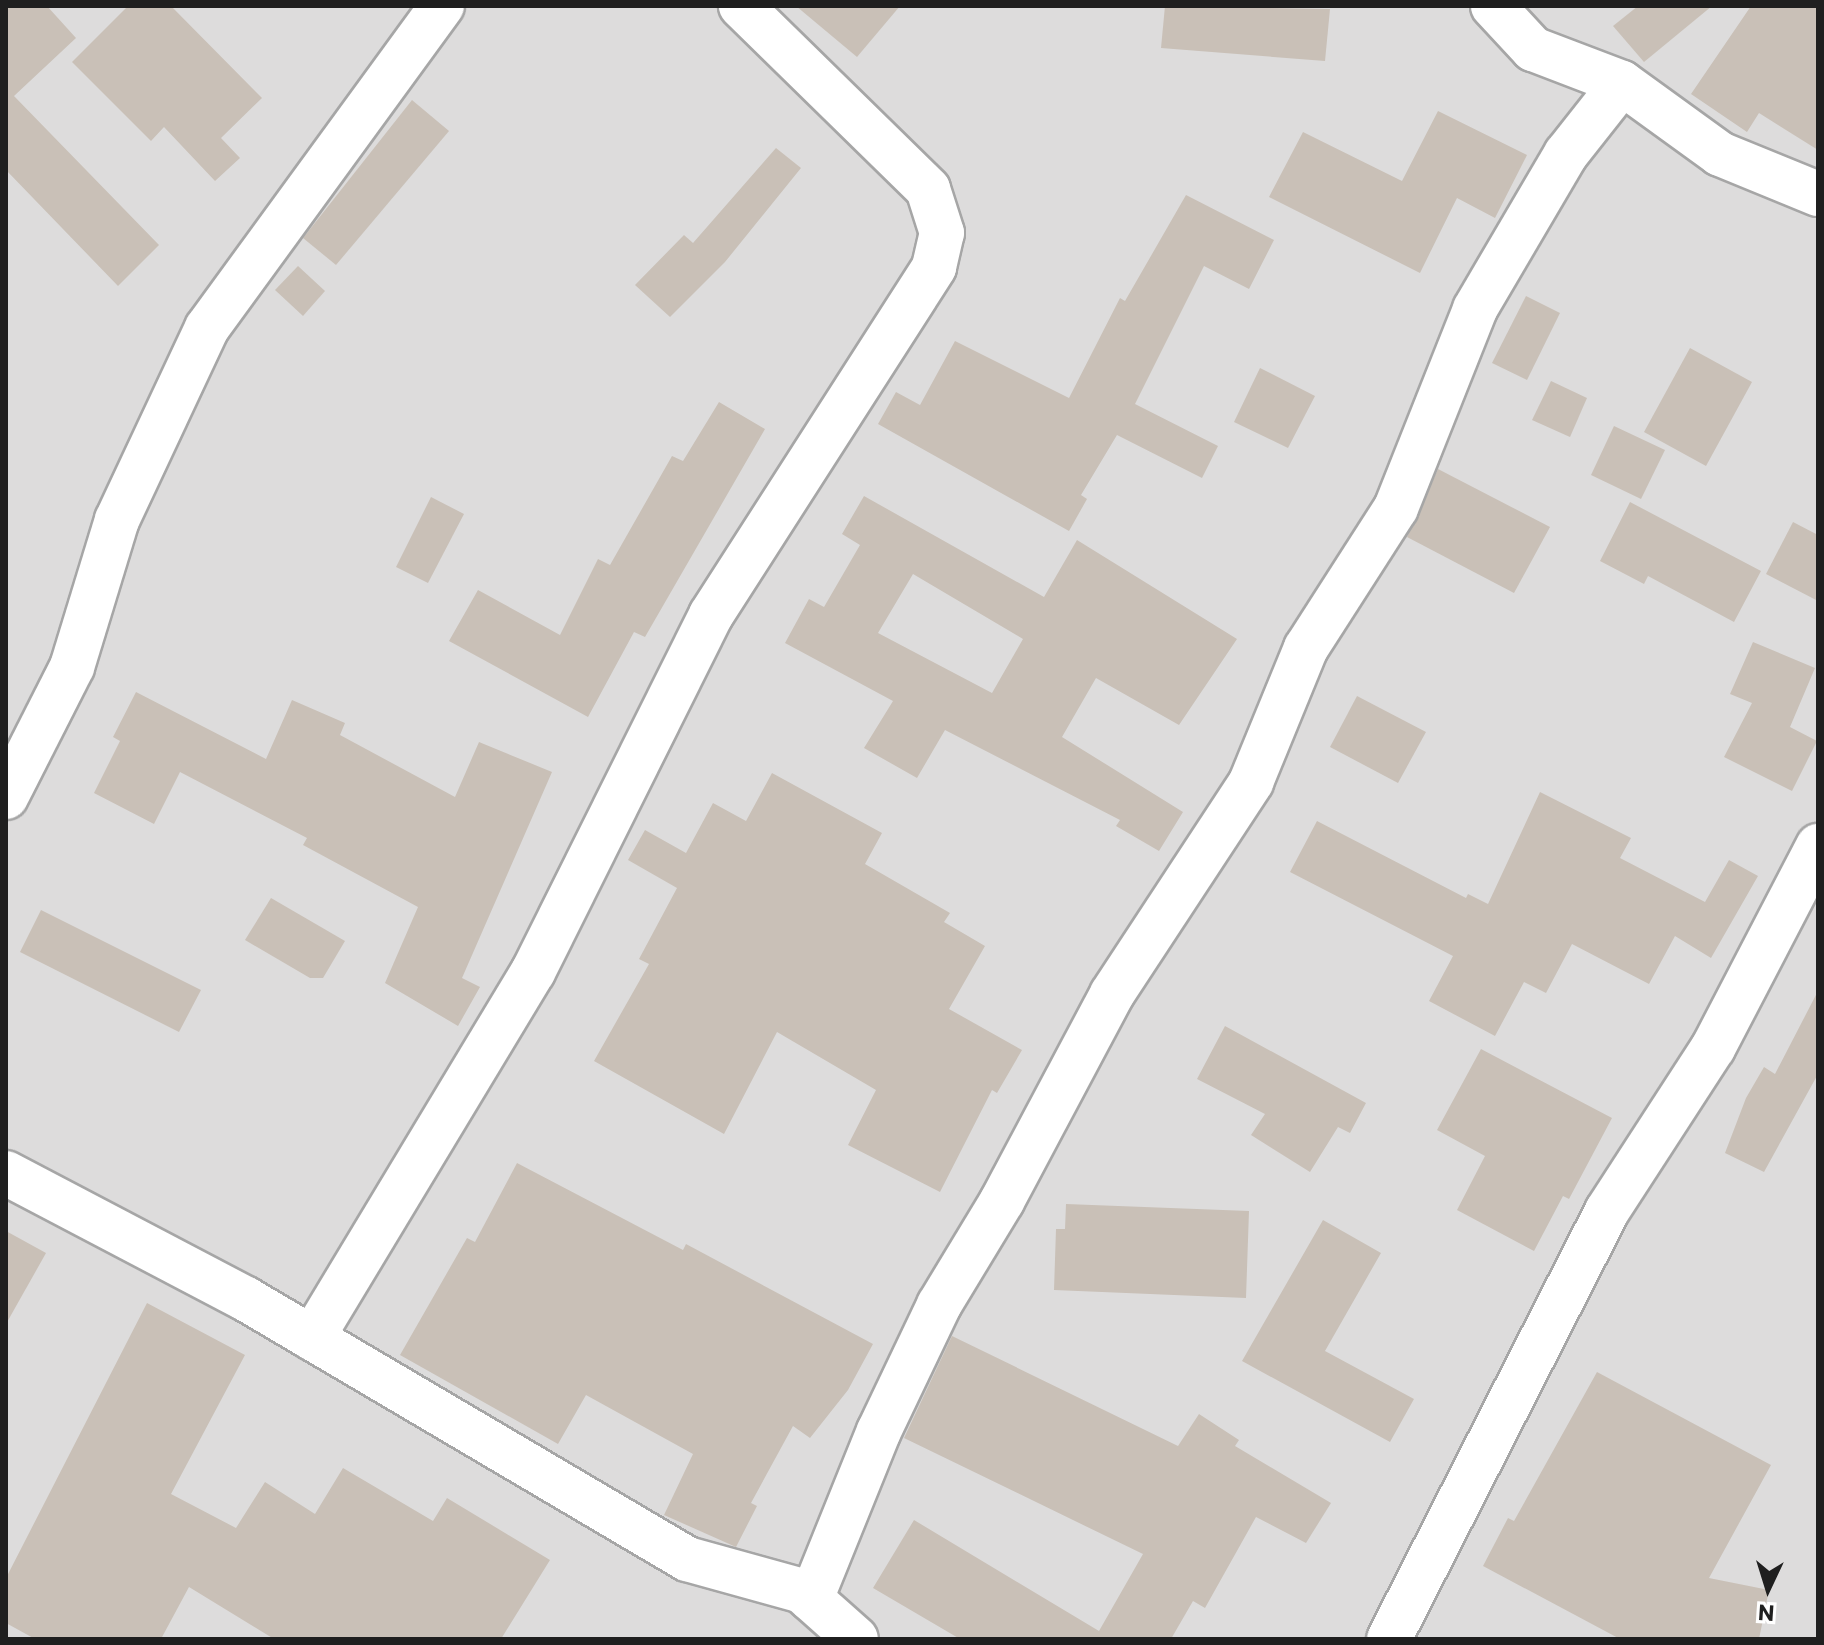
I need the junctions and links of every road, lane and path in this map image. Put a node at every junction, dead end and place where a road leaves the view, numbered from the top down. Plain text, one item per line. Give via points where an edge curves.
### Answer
1 (442, 6) edge
2 (741, 6) edge
3 (1493, 6) edge
4 (1622, 83) junction
5 (1818, 194) edge
6 (6, 797) edge
7 (1818, 846) edge
8 (6, 1173) edge
9 (312, 1338) junction
10 (811, 1599) junction
11 (856, 1639) edge
12 (1389, 1639) edge

1 - 6 street via 207,328 117,520 72,667
2 - 9 street via 928,189 942,233 934,267 711,615 533,972
3 - 4 street via 1533,49
4 - 5 street via 1720,154
4 - 10 street via 1566,154 1475,309 1396,508 1306,648 1251,782 1112,994 1002,1201 939,1305 879,1431
7 - 12 street via 1713,1048 1607,1211
8 - 9 street
9 - 10 street via 687,1559 802,1591
10 - 11 street

